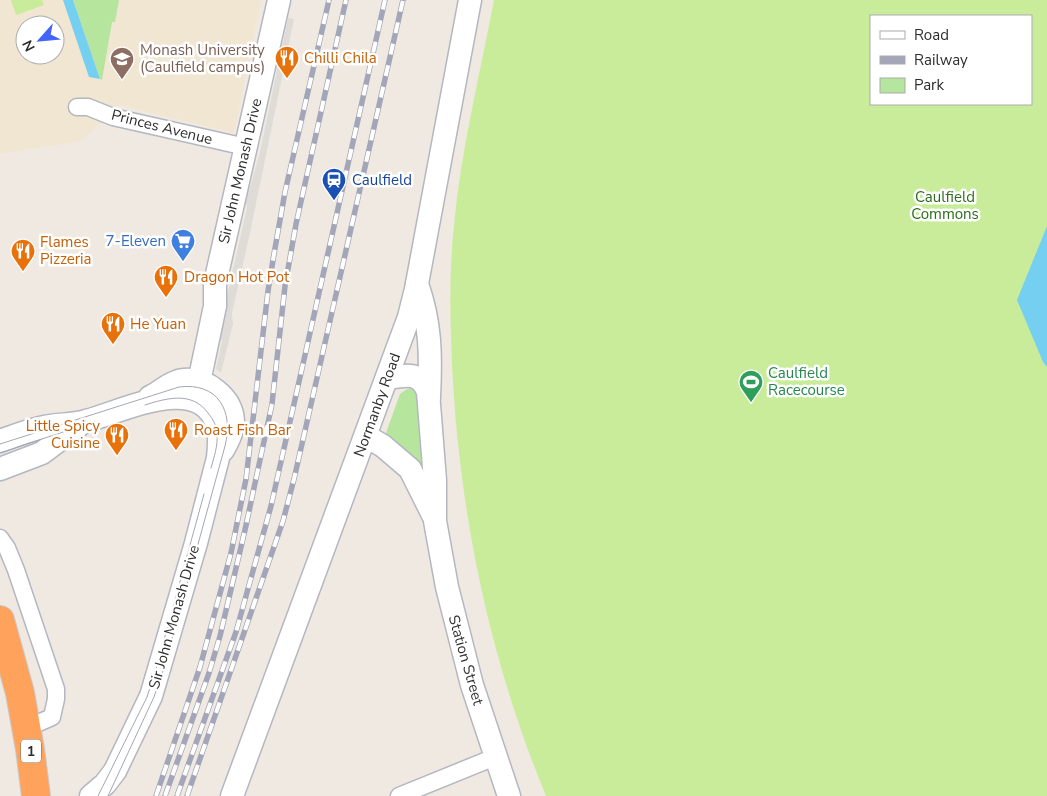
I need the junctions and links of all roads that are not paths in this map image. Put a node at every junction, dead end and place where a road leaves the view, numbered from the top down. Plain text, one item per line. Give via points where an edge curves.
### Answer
1 (279, 0) edge
2 (470, 0) edge
3 (77, 107) dead end
4 (246, 147) junction
5 (417, 283) junction
6 (388, 378) junction
7 (192, 386) junction
8 (429, 397) junction
9 (85, 421) junction
10 (366, 436) junction
11 (0, 441) edge
12 (0, 469) edge
13 (435, 521) junction
14 (0, 538) edge
15 (0, 620) edge
16 (27, 728) junction
17 (495, 757) junction
18 (114, 771) junction
19 (36, 796) edge
20 (91, 796) edge
21 (110, 796) edge
22 (232, 796) edge
23 (399, 796) edge
24 (509, 796) edge

1 - 4 street, Sir John Monash Drive
2 - 5 street, Normanby Road
3 - 4 street, Princes Avenue via 88,106 113,117
4 - 7 street, Sir John Monash Drive via 215,283 205,304
5 - 6 street, Normanby Road
5 - 8 street via 429,330
6 - 8 street, Station Street via 416,377 425,384
6 - 10 street, Normanby Road
7 - 9 street via 166,399 137,404
7 - 18 street, Sir John Monash Drive via 215,422 219,434 218,458 155,687
8 - 13 street, Station Street
9 - 11 street via 44,427
9 - 12 street via 42,453
10 - 13 street, Station Street via 410,469
10 - 22 street, Normanby Road
13 - 17 street, Station Street via 457,632
14 - 16 street via 16,570 56,696 52,717
15 - 16 highway, 1
16 - 19 highway, 1
17 - 23 street
17 - 24 street, Station Street
18 - 20 street, Sir John Monash Drive
18 - 21 street, Sir John Monash Drive

